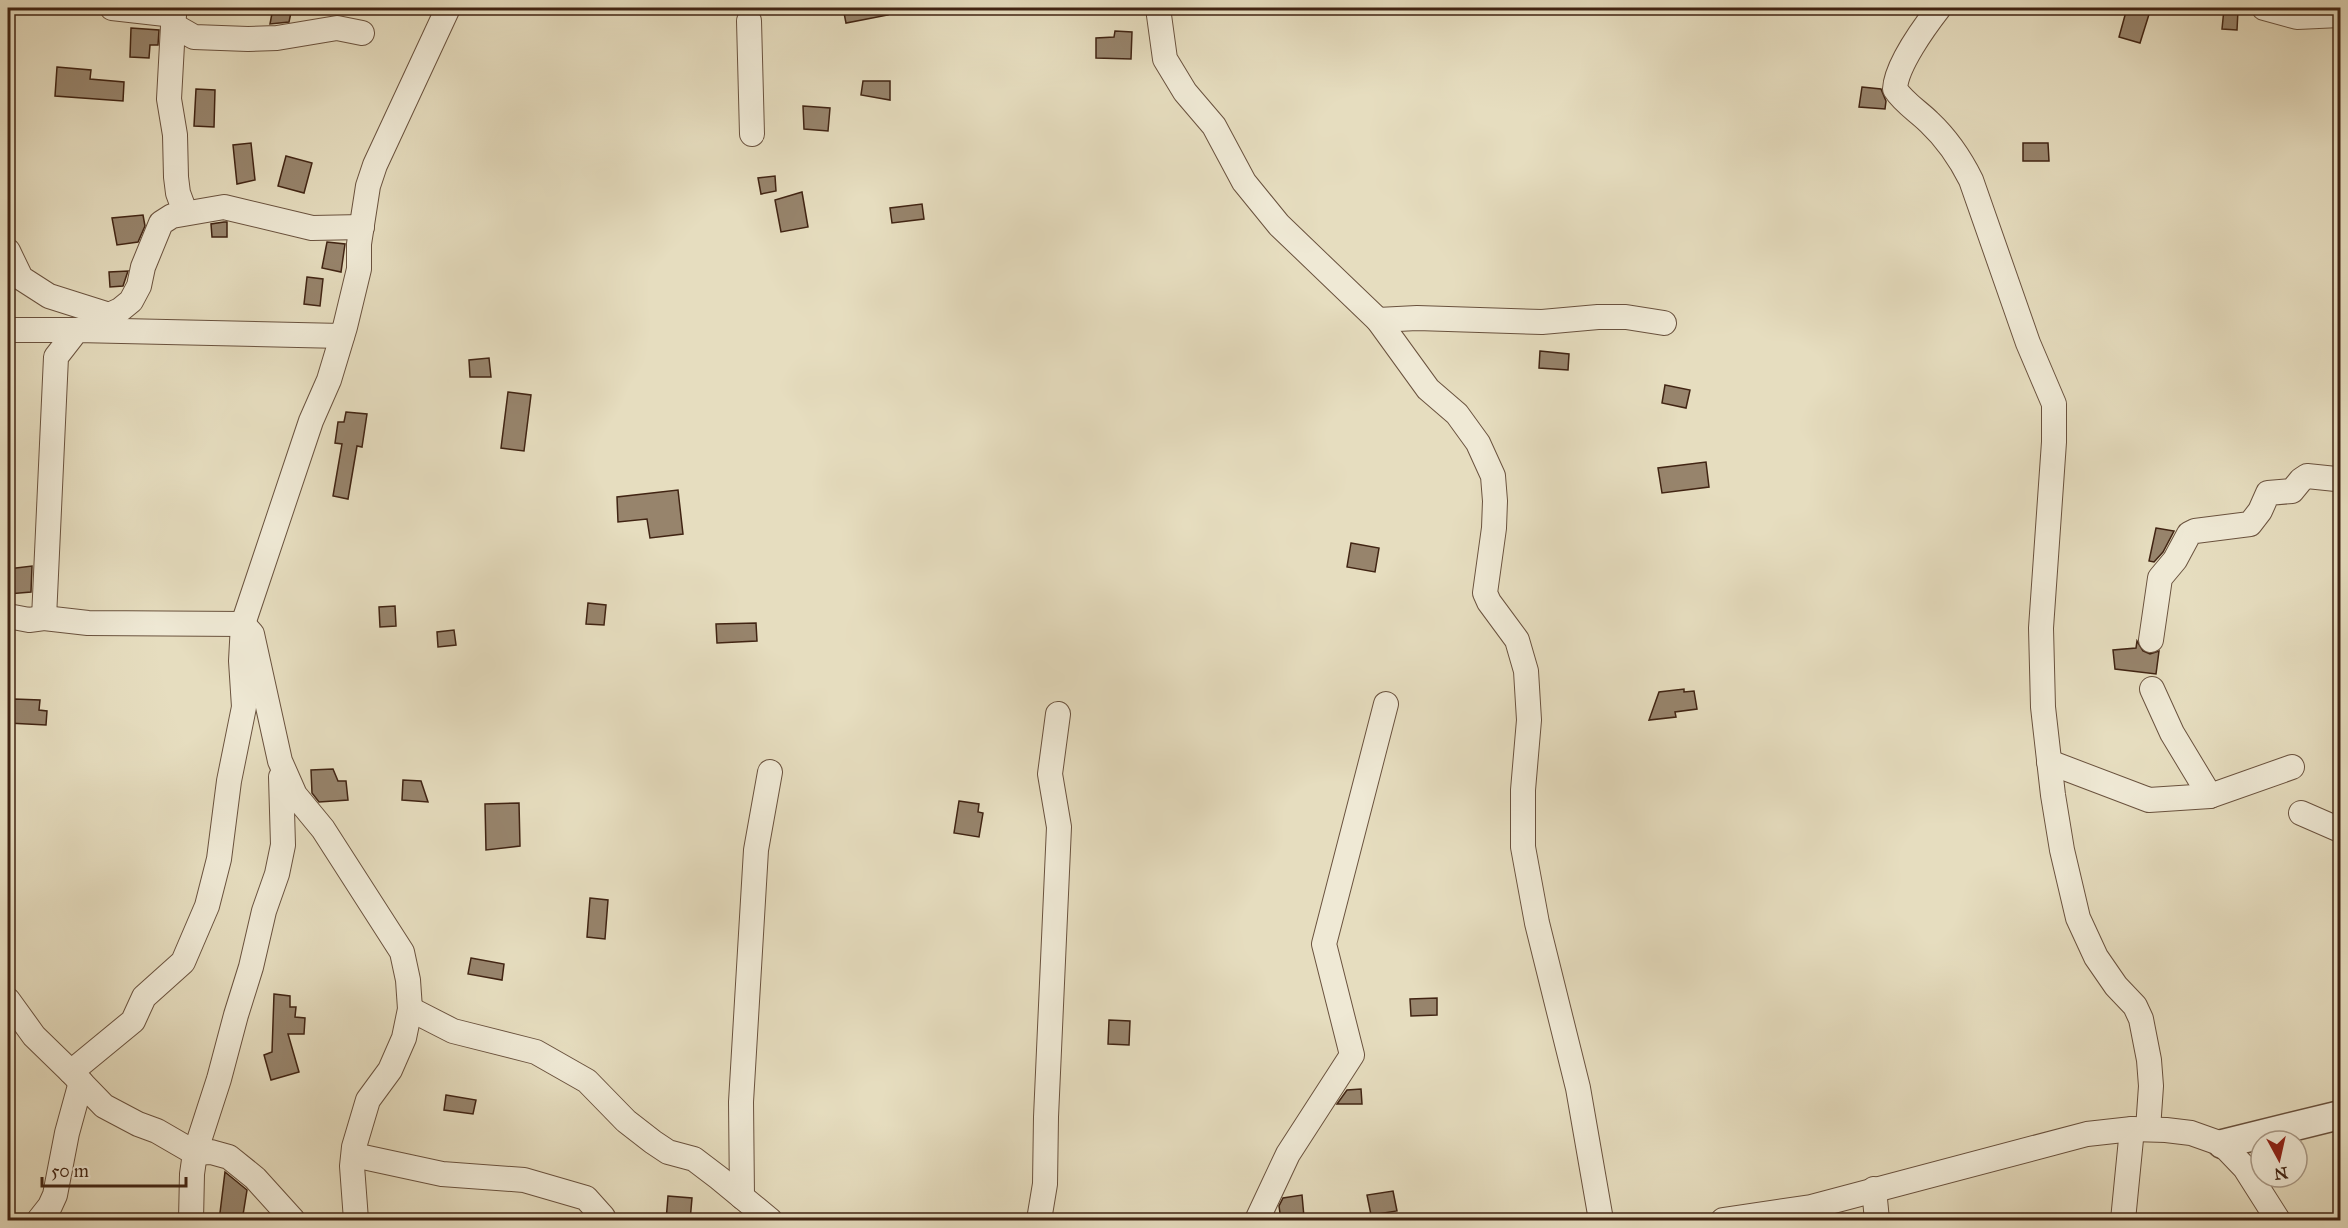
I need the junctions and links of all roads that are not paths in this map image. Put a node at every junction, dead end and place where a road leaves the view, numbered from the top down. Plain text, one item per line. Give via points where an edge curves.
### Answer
1 (112, 8) edge
2 (448, 8) edge
3 (1146, 8) edge
4 (1158, 8) edge
5 (1939, 8) edge
6 (2264, 8) edge
7 (2340, 15) edge
8 (174, 16) edge
9 (749, 21) dead end
10 (362, 33) dead end
11 (1161, 35) junction
12 (752, 134) dead end
13 (185, 212) junction
14 (362, 227) junction
15 (8, 251) edge
16 (1378, 320) junction
17 (1664, 323) dead end
18 (8, 330) edge
19 (77, 330) junction
20 (342, 336) junction
21 (2340, 477) edge
22 (8, 615) edge
23 (44, 618) junction
24 (243, 624) junction
25 (2151, 640) dead end
26 (2152, 689) dead end
27 (1386, 704) dead end
28 (1058, 714) dead end
29 (280, 761) junction
30 (2049, 762) junction
31 (2292, 767) dead end
32 (770, 772) dead end
33 (2210, 796) junction
34 (2301, 813) dead end
35 (2340, 830) edge
36 (8, 1000) edge
37 (410, 1009) junction
38 (76, 1077) junction
39 (2340, 1115) edge
40 (2140, 1129) junction
41 (2222, 1144) junction
42 (195, 1153) junction
43 (354, 1155) junction
44 (1874, 1188) junction
45 (757, 1212) edge
46 (39, 1221) edge
47 (191, 1221) edge
48 (293, 1221) edge
49 (356, 1221) edge
50 (603, 1221) edge
51 (1039, 1221) edge
52 (1257, 1221) edge
53 (1601, 1221) edge
54 (1723, 1221) edge
55 (1878, 1221) edge
56 (2123, 1221) edge
57 (2278, 1221) edge

1 - 8 street
2 - 14 street via 375,165
3 - 11 street
4 - 11 street
5 - 30 street via 1914,44 1895,89 1930,122 1963,164 2054,404 2042,628 2043,707
6 - 7 street via 2297,17
8 - 10 street via 194,37 277,38 337,28
8 - 13 street via 169,99 176,177
9 - 12 street
11 - 16 street via 1167,63 1214,126 1245,182 1286,232
13 - 14 street via 224,207 312,228
13 - 15 street via 161,222 131,301 109,315 49,296 21,278
14 - 20 street via 359,269
16 - 17 street via 1542,322 1626,317
16 - 53 street via 1428,389 1457,414 1478,443 1493,476 1494,528 1485,593 1517,640 1526,671 1529,720 1523,847 1537,922 1578,1088
18 - 19 street
19 - 20 street
19 - 23 street via 56,357
20 - 24 street
21 - 25 street via 2307,476 2292,491 2268,493 2250,524 2189,534 2160,578
22 - 23 street via 29,620
23 - 24 street via 88,623
24 - 29 street via 252,634
24 - 38 street via 244,707 219,859 207,906 183,962 144,997 133,1021
26 - 33 street via 2172,733
27 - 52 street via 1324,944 1352,1056 1288,1154
28 - 51 street via 1050,774 1059,827 1045,1184
29 - 37 street via 295,795 327,836 402,952
29 - 42 street via 284,815 278,873
30 - 33 street via 2149,800
30 - 40 street via 2062,850 2078,918 2096,957 2141,1019 2151,1086
31 - 33 street
32 - 45 street via 756,850 741,1102
34 - 35 street
36 - 38 street via 34,1036
37 - 43 street via 399,1053 368,1100
37 - 45 street via 453,1031 536,1052 587,1081 626,1121 668,1152 694,1159
38 - 42 street via 104,1106
38 - 46 street via 55,1195
39 - 41 street
40 - 41 street via 2191,1133
40 - 44 street via 2087,1134
40 - 56 street
41 - 57 street via 2245,1168
42 - 47 street
42 - 48 street via 229,1157 255,1178
43 - 49 street
43 - 50 street via 442,1174 524,1180 586,1198
44 - 54 street via 1811,1207
44 - 55 street

